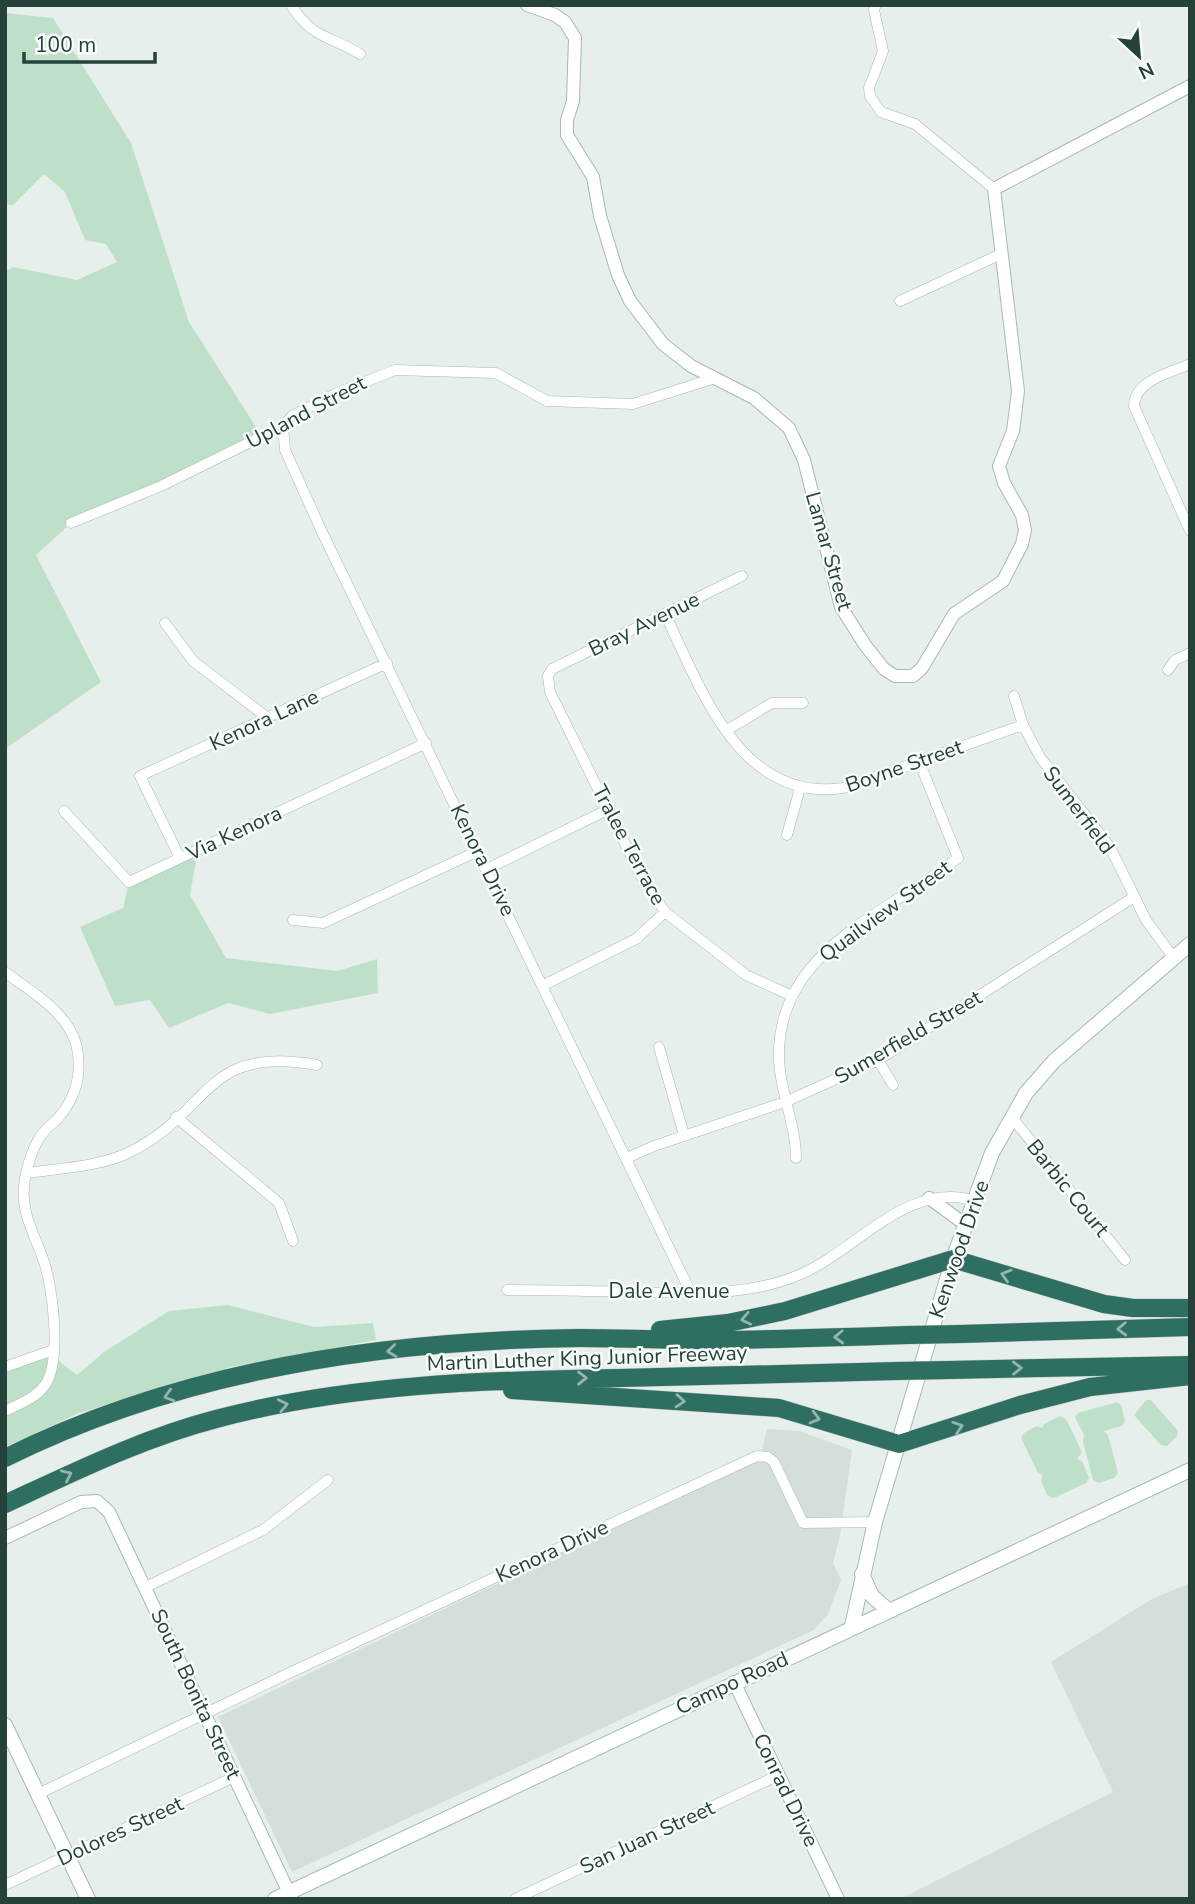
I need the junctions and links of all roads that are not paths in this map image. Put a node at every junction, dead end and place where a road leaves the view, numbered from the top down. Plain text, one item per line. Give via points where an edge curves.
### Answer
1 (291, 5) edge
2 (527, 5) edge
3 (876, 5) edge
4 (360, 54) dead end
5 (1190, 86) edge
6 (994, 188) junction
7 (1001, 254) junction
8 (900, 301) dead end
9 (1190, 364) edge
10 (712, 379) junction
11 (283, 426) junction
12 (1190, 503) edge
13 (1179, 508) junction
14 (71, 523) dead end
15 (1190, 531) edge
16 (742, 576) dead end
17 (665, 614) junction
18 (165, 623) dead end
19 (1190, 653) edge
20 (387, 663) junction
21 (1168, 670) dead end
22 (548, 676) joint
23 (1014, 696) dead end
24 (803, 703) dead end
25 (269, 719) junction
26 (1023, 725) junction
27 (727, 730) junction
28 (426, 743) junction
29 (919, 761) junction
30 (800, 788) junction
31 (610, 809) junction
32 (64, 811) dead end
33 (787, 835) dead end
34 (478, 851) junction
35 (180, 859) junction
36 (487, 869) junction
37 (1133, 897) junction
38 (665, 912) junction
39 (293, 920) dead end
40 (1190, 944) edge
41 (1173, 957) junction
42 (5, 972) edge
43 (544, 985) junction
44 (792, 996) junction
45 (659, 1047) dead end
46 (878, 1060) junction
47 (317, 1065) dead end
48 (893, 1085) dead end
49 (785, 1102) junction
50 (1011, 1116) junction
51 (176, 1117) junction
52 (684, 1135) junction
53 (627, 1158) junction
54 (796, 1158) dead end
55 (27, 1173) junction
56 (929, 1198) junction
57 (975, 1200) junction
58 (966, 1225) junction
59 (293, 1241) dead end
60 (953, 1259) junction
61 (1125, 1260) dead end
62 (507, 1290) dead end
63 (691, 1293) junction
64 (1190, 1308) edge
65 (1190, 1327) edge
66 (578, 1338) junction
67 (53, 1350) junction
68 (1190, 1365) edge
69 (5, 1367) edge
70 (1190, 1376) edge
71 (440, 1385) junction
72 (5, 1411) edge
73 (899, 1444) junction
74 (5, 1458) edge
75 (1190, 1470) edge
76 (328, 1480) dead end
77 (5, 1504) edge
78 (875, 1522) junction
79 (5, 1538) edge
80 (862, 1574) junction
81 (146, 1587) junction
82 (888, 1610) junction
83 (852, 1626) junction
84 (733, 1682) junction
85 (204, 1715) junction
86 (5, 1725) edge
87 (779, 1775) junction
88 (234, 1777) junction
89 (38, 1794) junction
90 (68, 1855) junction
91 (5, 1885) edge
92 (291, 1895) edge
93 (88, 1899) edge
94 (275, 1899) edge
95 (514, 1899) edge
96 (838, 1899) edge

1 - 4 street via 311,29
2 - 10 street, Lamar Street via 555,15 575,38 567,135 593,177 614,264 630,301 663,344
3 - 6 street via 883,51 869,88 875,105 881,112 915,124
5 - 6 street
6 - 7 street, Lamar Street
7 - 8 street
7 - 10 street, Lamar Street via 1017,408 999,472 1023,516 1022,544 1003,581 954,614 931,656 913,676 895,676 884,669 841,607 798,442 773,412 754,398
9 - 13 street via 1143,386 1135,397 1135,410
10 - 11 street, Upland Street via 633,404 547,401 496,373 395,370 368,378 292,416
11 - 14 street, Upland Street via 161,486
11 - 20 street, Kenora Drive via 285,450
12 - 13 street
13 - 15 street
16 - 17 street, Bray Avenue
17 - 22 street, Bray Avenue via 552,669
17 - 27 street, Boyne Street via 700,689
18 - 25 street via 193,661
19 - 21 street via 1175,660
20 - 25 street, Kenora Lane
20 - 28 street, Kenora Drive
22 - 31 street, Tralee Terrace via 550,692
23 - 26 street, Sumerfield
24 - 27 street via 772,703
25 - 35 street, Kenora Lane via 140,776
26 - 29 street, Boyne Street
26 - 37 street, Sumerfield via 1055,780 1110,847
27 - 30 street, Boyne Street via 760,770
28 - 34 street, Kenora Drive
28 - 35 street, Via Kenora
29 - 30 street, Boyne Street via 843,788
29 - 44 street, Quailview Street via 958,858 826,949
30 - 33 street
31 - 36 street
31 - 38 street, Tralee Terrace via 641,876
32 - 35 street, Via Kenora via 129,882
34 - 36 street, Kenora Drive
34 - 39 street via 323,923
36 - 43 street, Kenora Drive
37 - 41 street, Sumerfield
37 - 46 street, Sumerfield Street
38 - 43 street via 636,939
38 - 44 street, Tralee Terrace via 746,975
40 - 41 main road, Kenwood Drive
41 - 50 main road, Kenwood Drive via 1054,1061
42 - 55 street via 66,1023 76,1045 80,1074 72,1097 40,1136
43 - 53 street, Kenora Drive
44 - 49 street, Quailview Street via 779,1045
45 - 52 street
46 - 48 street
46 - 49 street, Sumerfield Street
47 - 51 street via 277,1060 247,1065 218,1079
49 - 52 street, Sumerfield Street
49 - 54 street, Quailview Street
50 - 57 main road, Kenwood Drive
50 - 61 street, Barbic Court
51 - 55 street via 132,1151 93,1163
51 - 59 street via 279,1203
52 - 53 street, Sumerfield Street
53 - 63 street, Kenora Drive
55 - 67 street via 23,1189 26,1215 44,1261 52,1303
56 - 57 street, Dale Avenue
56 - 58 street
56 - 63 street, Dale Avenue via 802,1274 734,1293
57 - 58 main road, Kenwood Drive
58 - 60 main road, Kenwood Drive
64 -> 60 highway via 1104,1304
60 -> 66 highway via 728,1323
60 - 73 main road, Kenwood Drive
62 - 63 street, Dale Avenue
65 -> 66 highway, Martin Luther King Junior Freeway, bridge via 726,1340
66 -> 74 highway, Martin Luther King Junior Freeway via 436,1346 296,1364 146,1402
67 - 69 street
67 - 72 street via 45,1384
71 -> 68 highway, Martin Luther King Junior Freeway, bridge
73 -> 70 highway via 1090,1387
71 -> 73 highway via 779,1408
77 -> 71 highway, Martin Luther King Junior Freeway via 117,1453 216,1419 327,1397
73 - 78 main road, Kenwood Drive
75 - 82 main road, Campo Road
76 - 81 street via 263,1531
78 - 80 main road, Kenwood Drive
78 - 85 street, Kenora Drive via 803,1523 774,1462 757,1456
79 - 81 street, South Bonita Street via 80,1502 97,1501 109,1512
80 - 82 main road via 872,1596
80 - 83 main road, Kenwood Drive
81 - 85 street, South Bonita Street
82 - 83 main road, Campo Road
83 - 84 main road, Campo Road
84 - 87 street, Conrad Drive
84 - 92 main road, Campo Road
85 - 88 street, South Bonita Street
85 - 89 street
86 - 89 main road
87 - 95 street, San Juan Street
87 - 96 street, Conrad Drive
88 - 90 street, Dolores Street
88 - 92 street, South Bonita Street
89 - 90 main road
90 - 91 street, Dolores Street
90 - 93 main road
92 - 94 main road, Campo Road

